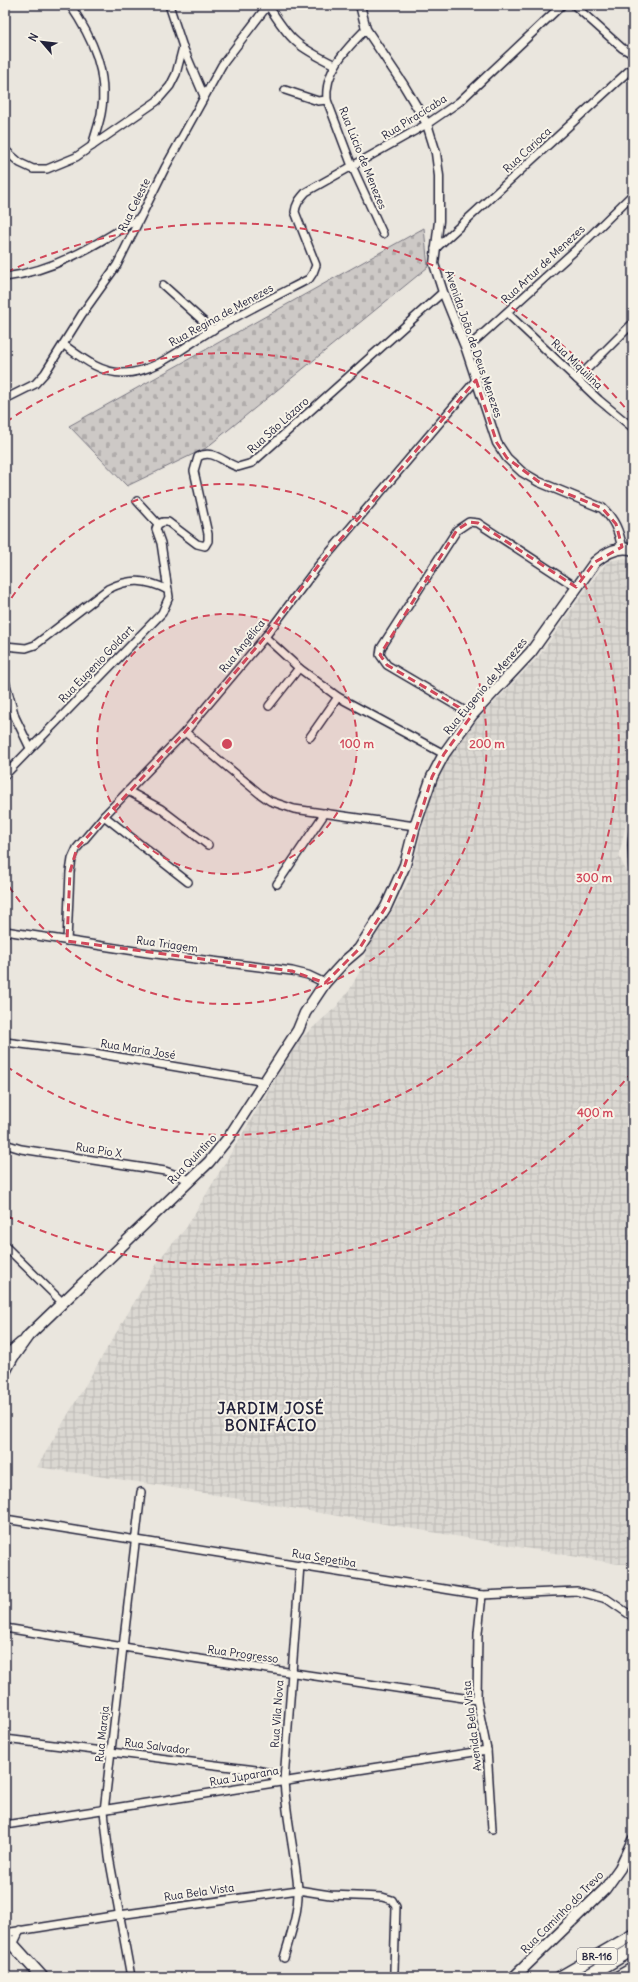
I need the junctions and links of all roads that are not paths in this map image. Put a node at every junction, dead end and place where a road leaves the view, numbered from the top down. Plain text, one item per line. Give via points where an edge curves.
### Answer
1 (70, 5) edge
2 (170, 5) edge
3 (268, 5) edge
4 (360, 5) edge
5 (562, 5) edge
6 (574, 5) edge
7 (366, 29) junction
8 (183, 47) junction
9 (633, 54) edge
10 (336, 65) junction
11 (633, 67) edge
12 (285, 90) dead end
13 (204, 96) junction
14 (328, 100) junction
15 (427, 124) junction
16 (92, 146) junction
17 (5, 150) edge
18 (352, 166) junction
19 (633, 194) edge
20 (301, 198) joint
21 (140, 218) junction
22 (383, 234) dead end
23 (435, 249) junction
24 (5, 277) edge
25 (163, 285) dead end
26 (443, 292) junction
27 (507, 313) junction
28 (633, 323) edge
29 (213, 330) junction
30 (64, 345) junction
31 (466, 349) junction
32 (577, 379) junction
33 (476, 380) junction
34 (5, 399) edge
35 (633, 428) edge
36 (137, 501) dead end
37 (158, 524) junction
38 (622, 547) junction
39 (633, 550) edge
40 (576, 587) junction
41 (168, 590) junction
42 (265, 636) junction
43 (5, 646) edge
44 (299, 668) junction
45 (5, 681) edge
46 (338, 697) junction
47 (269, 706) dead end
48 (472, 715) junction
49 (185, 732) junction
50 (310, 737) dead end
51 (30, 748) junction
52 (444, 754) junction
53 (5, 775) edge
54 (128, 791) junction
55 (325, 813) junction
56 (104, 816) junction
57 (415, 826) junction
58 (633, 834) edge
59 (208, 846) dead end
60 (633, 866) edge
61 (188, 882) dead end
62 (277, 884) dead end
63 (5, 931) edge
64 (67, 941) junction
65 (359, 949) joint
66 (325, 983) junction
67 (5, 1042) edge
68 (266, 1082) junction
69 (5, 1144) edge
70 (190, 1180) junction
71 (5, 1246) edge
72 (62, 1302) junction
73 (28, 1336) junction
74 (5, 1355) edge
75 (5, 1372) edge
76 (141, 1492) dead end
77 (5, 1519) edge
78 (135, 1539) junction
79 (300, 1565) junction
80 (482, 1595) junction
81 (633, 1618) edge
82 (5, 1628) edge
83 (123, 1647) junction
84 (292, 1673) junction
85 (477, 1700) junction
86 (5, 1739) edge
87 (487, 1750) junction
88 (112, 1751) junction
89 (281, 1780) junction
90 (104, 1811) junction
91 (5, 1825) edge
92 (492, 1829) dead end
93 (633, 1840) edge
94 (298, 1890) junction
95 (119, 1915) junction
96 (20, 1930) junction
97 (5, 1934) edge
98 (633, 1935) edge
99 (14, 1945) junction
100 (633, 1949) edge
101 (284, 1958) dead end
102 (633, 1969) edge
103 (394, 1970) dead end
104 (42, 1977) edge
105 (131, 1977) edge
106 (514, 1977) edge
107 (560, 1977) edge
108 (586, 1977) edge
109 (619, 1977) edge

1 - 16 street via 95,48 100,64 102,112
2 - 8 street
3 - 10 street via 294,42
3 - 13 street, Rua Celeste via 222,65
4 - 7 street, Avenida João de Deus Menezes
5 - 15 street, Rua Piracicaba via 459,102
6 - 9 street
7 - 10 street, Rua Lúcio de Menezes
7 - 15 street, Avenida João de Deus Menezes
8 - 13 street
8 - 16 street via 176,74 157,101
10 - 14 street, Rua Lúcio de Menezes via 328,80
11 - 23 street, Rua Carioca
12 - 14 street via 318,101
13 - 21 street, Rua Celeste
14 - 18 street, Rua Lúcio de Menezes
15 - 18 street, Rua Piracicaba
15 - 23 street, Avenida João de Deus Menezes via 436,153 439,176 439,221
16 - 17 street via 76,157 47,169 33,169 20,163
18 - 20 street, Rua Piracicaba via 306,192
18 - 22 street, Rua Lúcio de Menezes
19 - 27 street, Rua Artur de Menezes
20 - 29 street, Rua Regina de Menezes via 295,212 314,257 314,273 309,279
21 - 24 street via 92,247 64,260 39,270
21 - 30 street, Rua Celeste via 117,265 82,314
23 - 26 street, Avenida João de Deus Menezes via 434,264
25 - 29 street
26 - 31 street, Avenida João de Deus Menezes
26 - 37 street, Rua São Lázaro via 252,463 238,467 211,454 198,457 194,471 208,534 205,546 197,544 168,522
27 - 31 street, Rua Artur de Menezes
27 - 32 street, Rua Miquilina
28 - 32 street
29 - 30 street, Rua Regina de Menezes via 142,371 123,373 106,371 91,364
30 - 34 street, Rua Celeste via 35,384
31 - 33 street, Avenida João de Deus Menezes
32 - 35 street, Rua Miquilina
33 - 38 street, Avenida João de Deus Menezes via 497,443 507,458 522,472 539,482 602,508 616,524
33 - 42 street, Rua Angélica via 318,566
36 - 37 street
37 - 41 street, Rua Eugenio Goldart via 156,529 161,543
38 - 39 main road
38 - 40 main road, Rua Eugenio de Menezes via 595,562
40 - 48 main road, Rua Eugenio de Menezes via 530,652
40 - 48 street via 478,523 470,522 457,530 381,648 380,654 387,665
41 - 43 street via 148,582 129,580 120,583 108,589 35,645 26,648
41 - 51 street, Rua Eugenio Goldart via 169,597 162,613
42 - 44 street
42 - 49 street, Rua Angélica
44 - 46 street
44 - 47 street
45 - 51 street via 15,717
46 - 50 street
46 - 52 street
48 - 52 main road, Rua Eugenio de Menezes
49 - 54 street, Rua Angélica
49 - 55 street via 270,801 294,809
51 - 53 street, Rua Eugenio Goldart
52 - 57 main road, Rua Eugenio de Menezes via 432,777
54 - 56 street, Rua Angélica
54 - 59 street via 186,826
55 - 57 street
55 - 62 street
56 - 61 street
56 - 64 street, Rua Angélica via 77,848 72,859
57 - 65 main road, Rua Eugenio de Menezes via 397,886 376,925
58 - 60 street
63 - 64 street, Rua Triagem
64 - 66 street, Rua Triagem via 292,971
65 - 66 main road, Rua Quintino
66 - 68 main road, Rua Quintino
67 - 68 street, Rua Maria José via 100,1054
68 - 70 main road, Rua Quintino via 229,1137
69 - 70 street, Rua Pio X via 21,1149 165,1171
70 - 72 main road, Rua Quintino
71 - 72 street
72 - 73 main road, Rua Quintino
73 - 74 street, Rua Quintino
73 - 75 main road
76 - 78 street, Rua Maraja
77 - 78 street, Rua Sepetiba
78 - 79 street, Rua Sepetiba
78 - 83 street, Rua Maraja
79 - 80 street, Rua Sepetiba
79 - 84 street, Rua Vila Nova
80 - 81 street, Rua Sepetiba via 577,1591 607,1599
80 - 85 street, Avenida Bela Vista via 477,1646
82 - 83 street, Rua Progresso
83 - 84 street, Rua Progresso
83 - 88 street, Rua Maraja
84 - 85 street, Rua Progresso
84 - 89 street, Rua Vila Nova
85 - 87 street, Avenida Bela Vista
86 - 88 street, Rua Salvador
87 - 89 street, Rua Juparana
87 - 92 street, Avenida Bela Vista
88 - 89 street, Rua Salvador via 256,1770 270,1773
88 - 90 street, Rua Maraja
89 - 90 street, Rua Juparana
89 - 94 street, Rua Vila Nova
90 - 91 street, Rua Juparana
90 - 95 street, Rua Maraja
93 - 106 main road, Rua Caminho do Trevo via 620,1868 605,1889
94 - 95 street, Rua Bela Vista
94 - 101 street, Rua Vila Nova via 296,1916
94 - 103 street, Rua Bela Vista via 392,1900 396,1907
95 - 96 street, Rua Bela Vista
95 - 105 street, Rua Maraja
96 - 97 street, Rua Bela Vista
96 - 99 street
97 - 99 main road
98 - 107 main road, BR-116
99 - 104 main road
100 - 108 highway, BR-116
102 - 109 highway, BR-116

